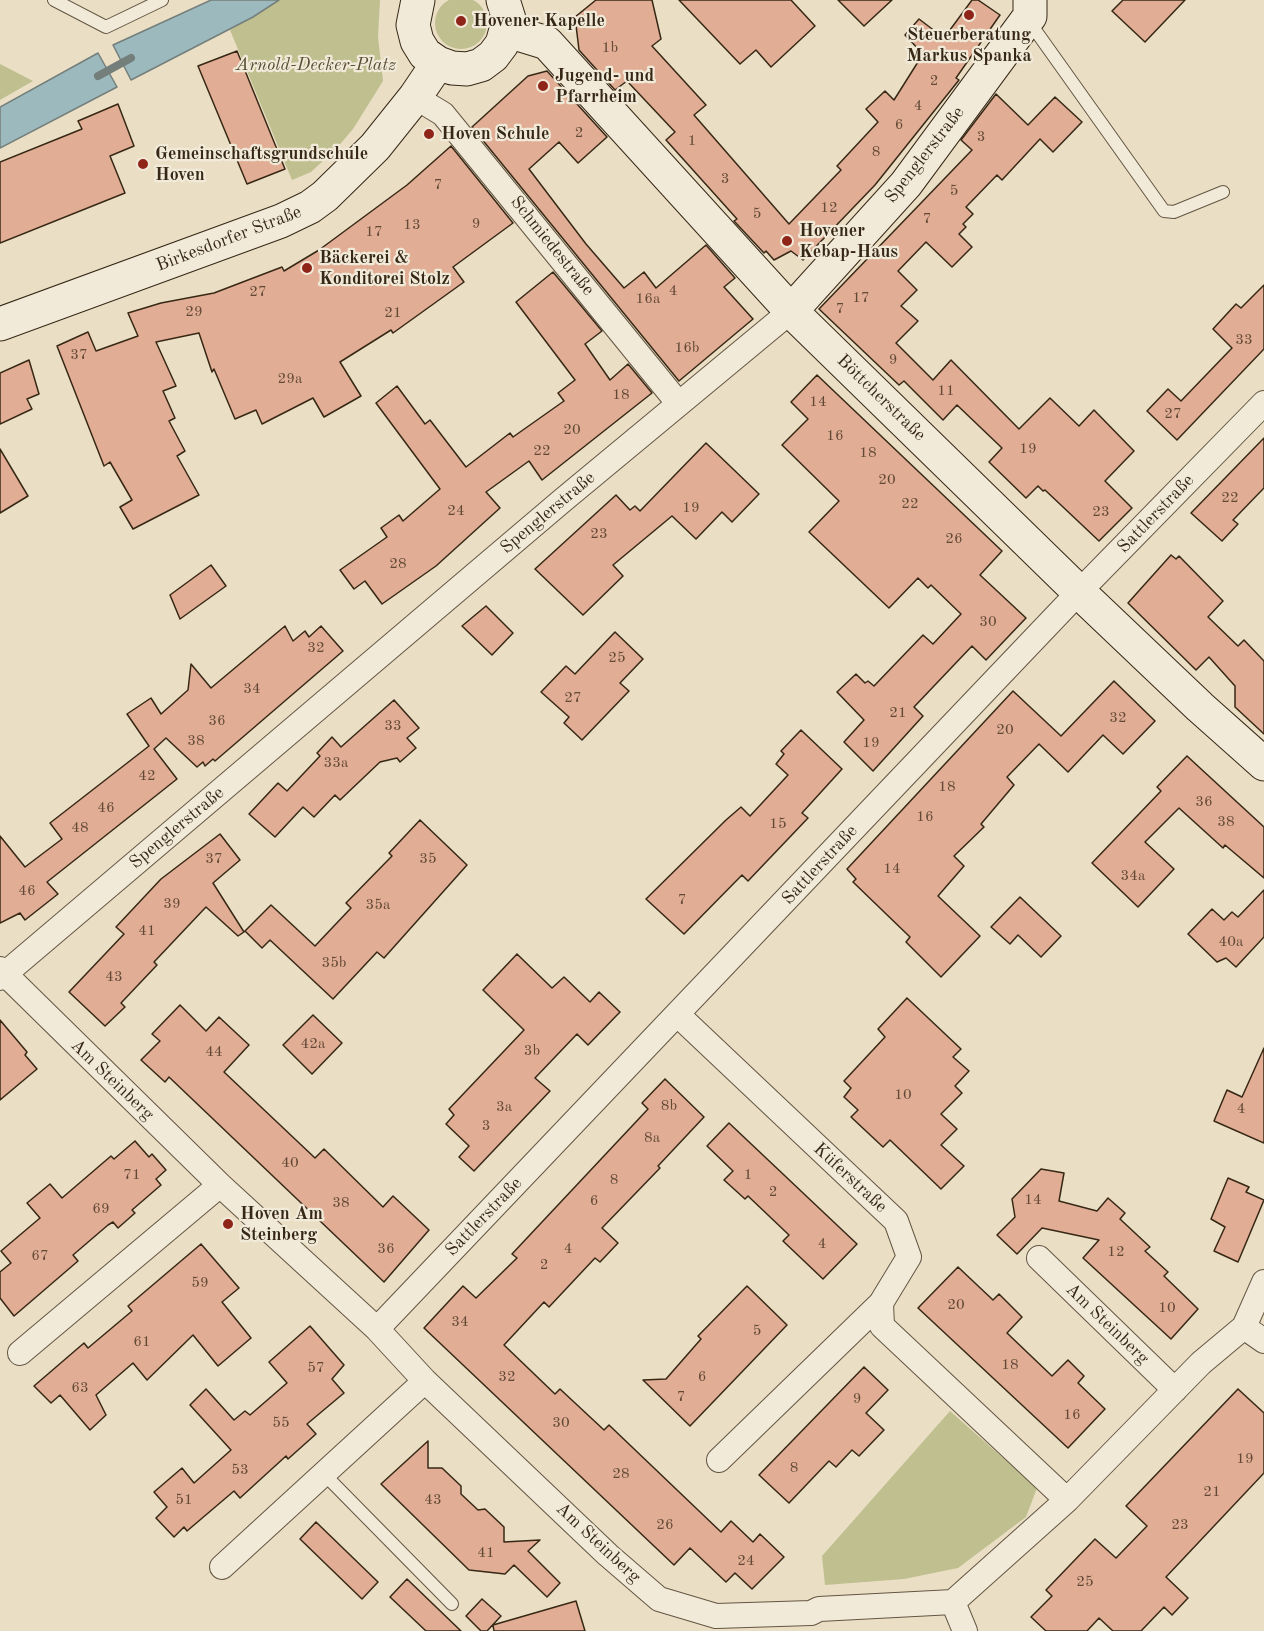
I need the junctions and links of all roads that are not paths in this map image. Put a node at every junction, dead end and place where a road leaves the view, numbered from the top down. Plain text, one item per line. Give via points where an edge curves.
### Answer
1 (54, 0) edge
2 (162, 0) edge
3 (418, 0) edge
4 (510, 9) edge
5 (1029, 10) edge
6 (438, 63) junction
7 (415, 97) junction
8 (1223, 192) dead end
9 (791, 311) junction
10 (0, 324) edge
11 (1264, 403) edge
12 (680, 404) junction
13 (1079, 592) junction
14 (1264, 764) edge
15 (2, 974) edge
16 (678, 1015) junction
17 (220, 1185) junction
18 (1039, 1258) dead end
19 (1264, 1281) edge
20 (881, 1303) junction
21 (1244, 1327) junction
22 (377, 1329) junction
23 (1264, 1341) edge
24 (20, 1353) dead end
25 (424, 1381) junction
26 (1174, 1390) junction
27 (719, 1460) dead end
28 (323, 1473) junction
29 (1067, 1500) junction
30 (222, 1567) dead end
31 (953, 1602) junction
32 (452, 1604) dead end
33 (811, 1613) junction
34 (794, 1631) edge
35 (965, 1631) edge

1 - 2 lane via 106,27
3 - 6 main road via 413,26 417,40 425,54
4 - 6 main road via 502,44 481,65 467,69
4 - 9 main road, Böttcherstraße via 547,43
5 - 8 lane via 1164,211 1174,212
5 - 9 main road, Spenglerstraße via 906,184
6 - 7 main road, Birkesdorfer Straße
7 - 10 main road, Birkesdorfer Straße via 375,147 310,207
7 - 12 street, Schmiedestraße via 443,114
9 - 12 street, Spenglerstraße
9 - 13 main road, Böttcherstraße
11 - 13 street, Sattlerstraße
12 - 15 street, Spenglerstraße
13 - 14 main road, Böttcherstraße
13 - 16 street, Sattlerstraße
15 - 17 street, Am Steinberg
16 - 20 street, Küferstraße via 896,1221 909,1257
16 - 22 street, Sattlerstraße
17 - 22 street, Am Steinberg
17 - 24 street
18 - 26 street, Am Steinberg
19 - 21 street
20 - 27 street, Küferstraße
20 - 29 street via 882,1326
21 - 23 street
21 - 26 street
22 - 25 street, Am Steinberg
25 - 28 street
25 - 33 street, Am Steinberg via 659,1599 716,1616
26 - 29 street
28 - 30 street
28 - 32 lane
29 - 31 street
31 - 33 street, Am Steinberg via 819,1609
31 - 35 street
33 - 34 street

